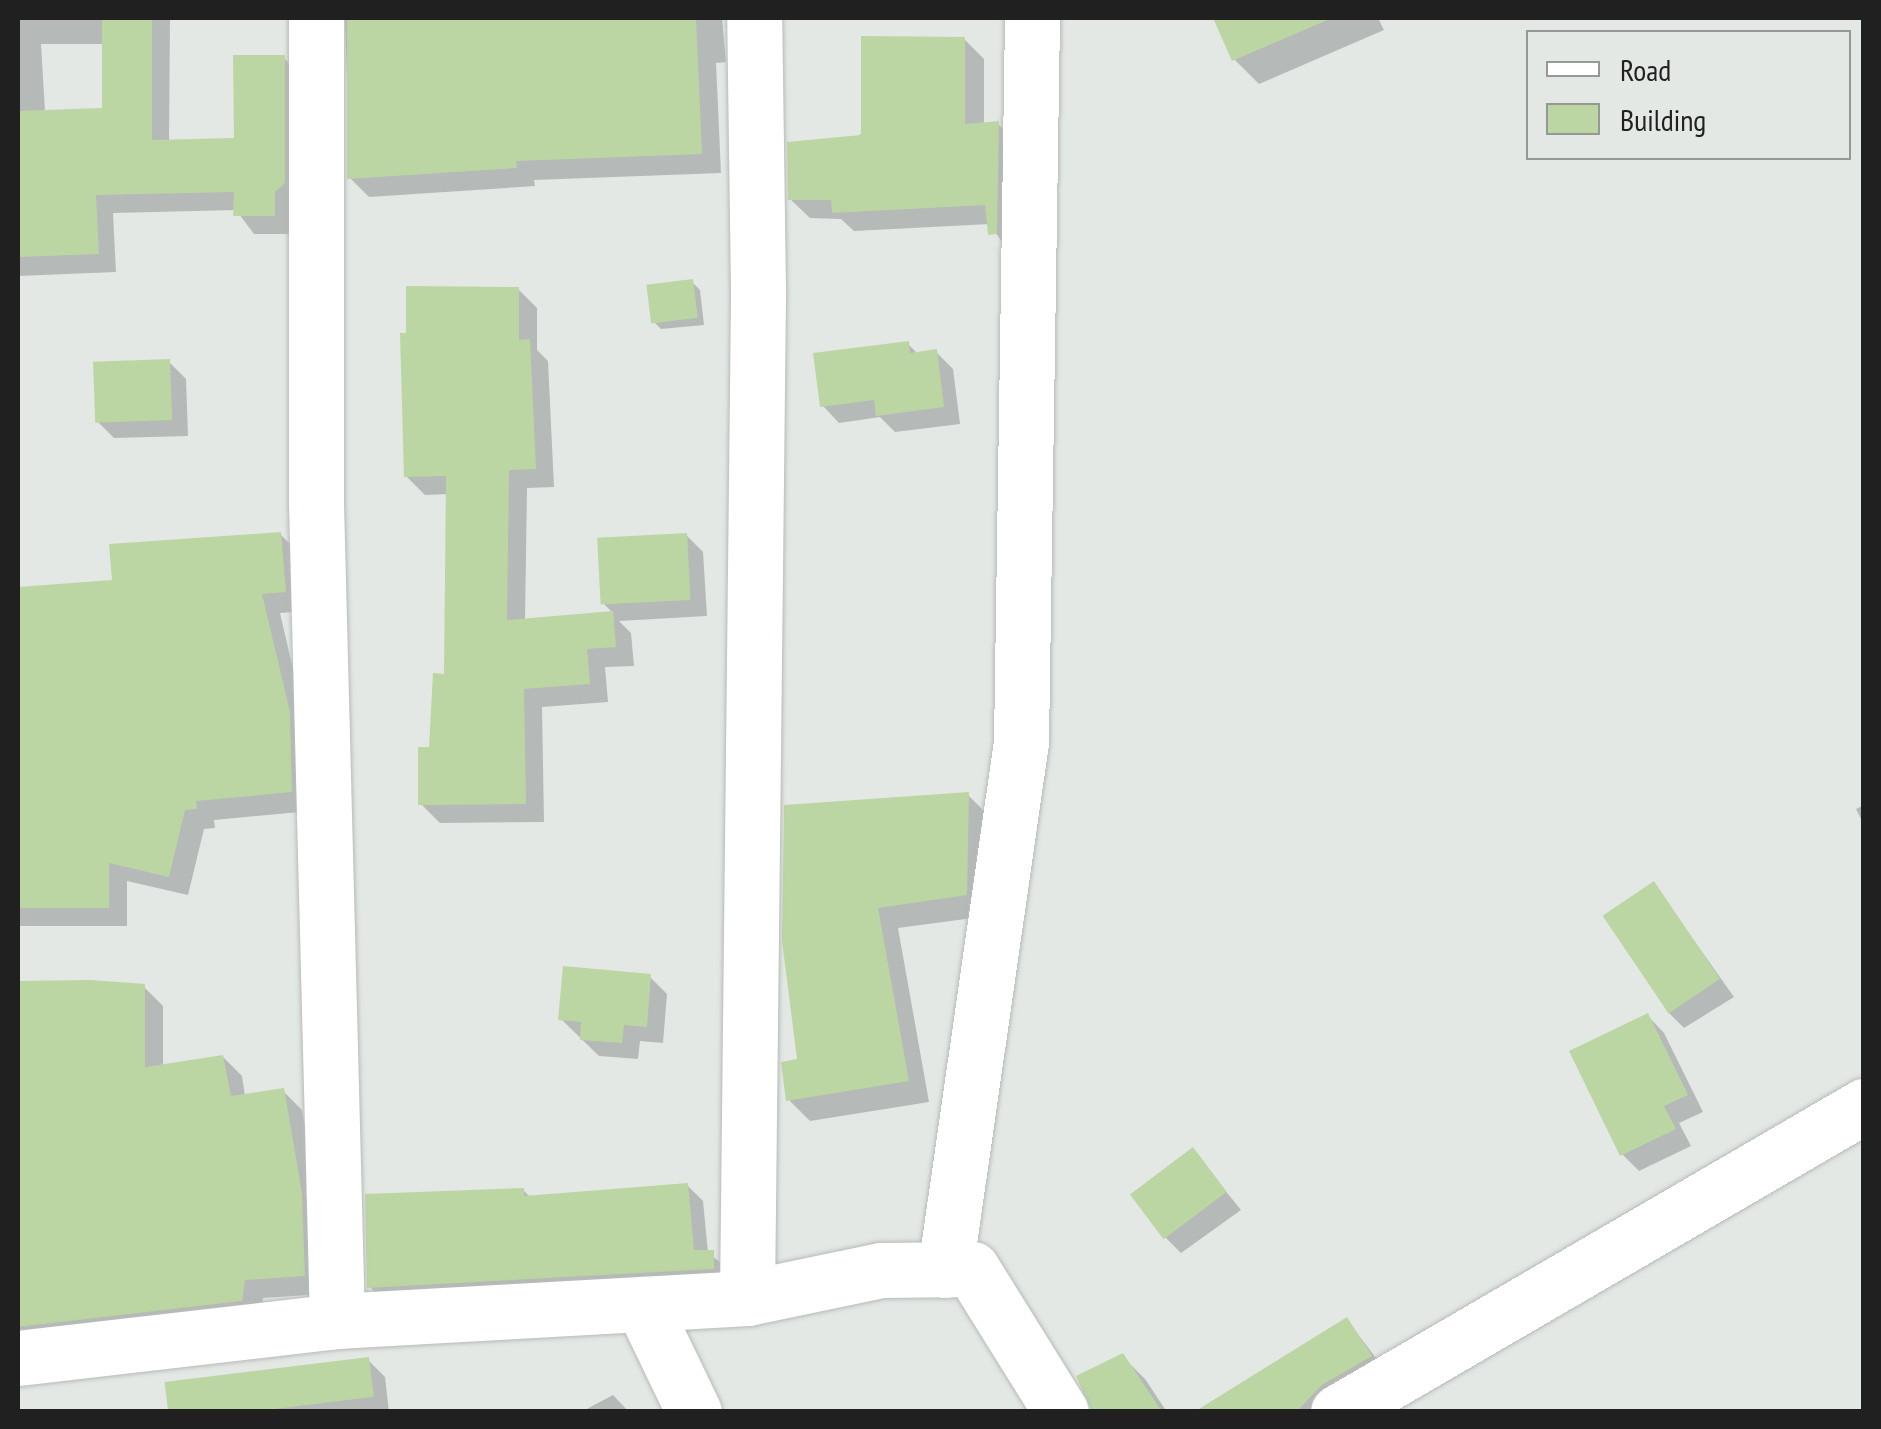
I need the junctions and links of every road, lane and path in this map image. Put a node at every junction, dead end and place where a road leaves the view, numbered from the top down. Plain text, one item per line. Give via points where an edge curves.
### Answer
1 (316, 18) edge
2 (754, 18) edge
3 (1032, 18) edge
4 (1864, 1106) edge
5 (944, 1270) junction
6 (747, 1298) junction
7 (642, 1304) junction
8 (337, 1321) junction
9 (18, 1358) edge
10 (694, 1412) edge
11 (1061, 1412) edge
12 (1338, 1412) edge

1 - 8 street via 316,502
2 - 6 street via 758,290
3 - 5 street via 1021,742
4 - 12 street
5 - 6 street via 882,1270
5 - 11 street via 972,1269
6 - 7 street
7 - 8 street
7 - 10 street
8 - 9 street

